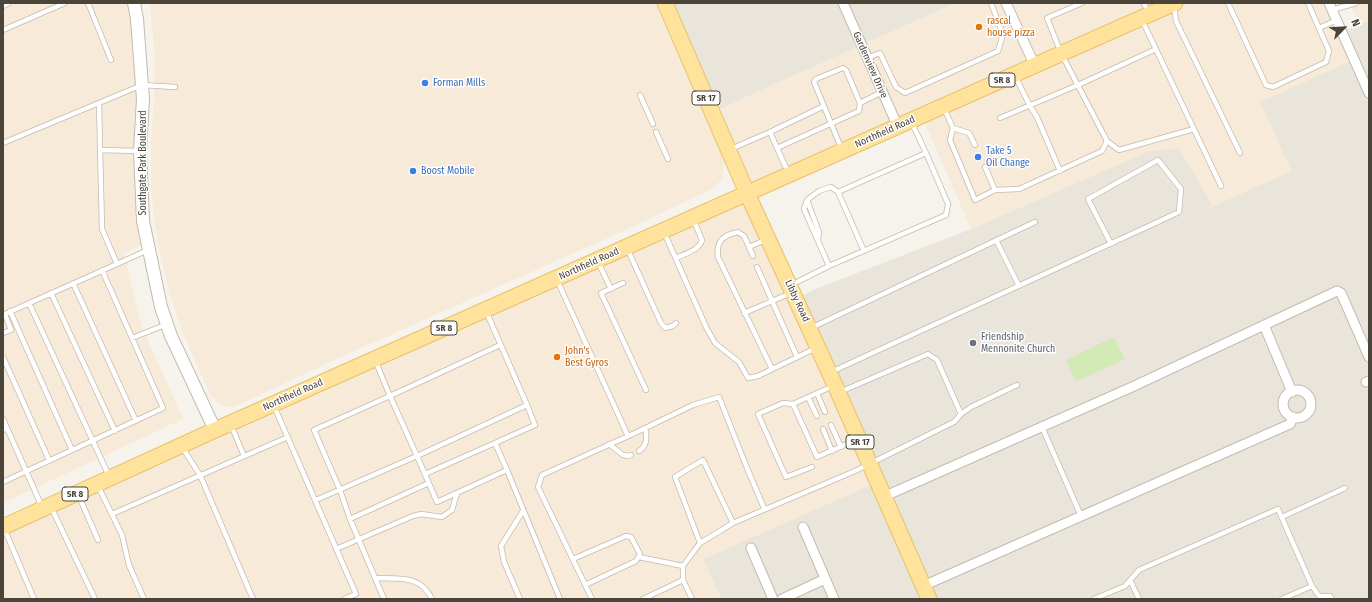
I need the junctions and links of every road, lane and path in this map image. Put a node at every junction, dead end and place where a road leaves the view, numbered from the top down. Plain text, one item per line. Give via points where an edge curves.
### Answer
1 (65, 3) edge
2 (88, 3) edge
3 (134, 3) edge
4 (664, 3) edge
5 (843, 3) edge
6 (991, 3) edge
7 (1006, 3) edge
8 (1082, 3) edge
9 (1174, 3) edge
10 (1228, 3) edge
11 (1308, 3) edge
12 (1356, 3) edge
13 (1331, 7) edge
14 (1145, 12) edge
15 (1337, 20) junction
16 (1318, 28) junction
17 (3, 30) edge
18 (1156, 49) junction
19 (1061, 53) junction
20 (867, 58) junction
21 (111, 60) dead end
22 (1035, 66) junction
23 (1014, 75) junction
24 (1078, 85) junction
25 (142, 86) junction
26 (175, 87) dead end
27 (882, 92) junction
28 (1369, 93) edge
29 (640, 95) dead end
30 (99, 103) junction
31 (860, 103) junction
32 (824, 106) junction
33 (943, 106) junction
34 (1030, 106) junction
35 (1000, 118) dead end
36 (653, 124) dead end
37 (831, 124) junction
38 (904, 124) junction
39 (953, 128) junction
40 (1194, 129) junction
41 (656, 132) dead end
42 (770, 132) junction
43 (1107, 142) junction
44 (3, 143) edge
45 (975, 145) dead end
46 (777, 148) junction
47 (100, 150) junction
48 (140, 151) junction
49 (729, 151) junction
50 (842, 151) junction
51 (926, 153) junction
52 (1240, 153) dead end
53 (668, 159) dead end
54 (985, 167) dead end
55 (1060, 171) junction
56 (789, 175) junction
57 (1221, 186) dead end
58 (995, 190) junction
59 (838, 192) junction
60 (747, 194) junction
61 (692, 218) junction
62 (1035, 222) dead end
63 (664, 231) junction
64 (768, 238) junction
65 (996, 240) junction
66 (1111, 244) junction
67 (627, 246) junction
68 (749, 247) junction
69 (149, 250) junction
70 (864, 251) junction
71 (753, 256) dead end
72 (676, 258) junction
73 (598, 260) junction
74 (117, 264) junction
75 (757, 266) dead end
76 (829, 266) junction
77 (102, 270) junction
78 (556, 278) junction
79 (73, 283) junction
80 (623, 283) dead end
81 (1019, 286) junction
82 (611, 289) junction
83 (791, 289) junction
84 (50, 293) junction
85 (772, 301) junction
86 (29, 303) junction
87 (485, 310) junction
88 (10, 311) junction
89 (744, 313) junction
90 (676, 323) dead end
91 (167, 324) junction
92 (1264, 325) junction
93 (809, 329) junction
94 (3, 333) edge
95 (132, 338) junction
96 (500, 345) junction
97 (818, 347) junction
98 (3, 357) edge
99 (797, 357) junction
100 (1369, 357) edge
101 (375, 359) junction
102 (772, 369) junction
103 (834, 384) junction
104 (1017, 385) dead end
105 (646, 390) dead end
106 (1292, 392) junction
107 (817, 393) junction
108 (390, 396) junction
109 (808, 397) junction
110 (273, 404) junction
111 (793, 404) junction
112 (527, 405) junction
113 (825, 412) dead end
114 (961, 414) junction
115 (817, 416) dead end
116 (1293, 417) junction
117 (3, 419) edge
118 (136, 421) junction
119 (230, 423) junction
120 (831, 425) dead end
121 (1042, 427) junction
122 (645, 428) junction
123 (5, 429) edge
124 (822, 429) dead end
125 (215, 430) junction
126 (115, 431) junction
127 (628, 436) junction
128 (288, 437) junction
129 (858, 439) junction
130 (93, 441) junction
131 (495, 443) junction
132 (609, 444) junction
133 (181, 445) junction
134 (841, 447) junction
135 (72, 450) junction
136 (639, 451) dead end
137 (832, 451) junction
138 (631, 455) dead end
139 (244, 456) junction
140 (417, 456) junction
141 (49, 460) junction
142 (869, 464) junction
143 (812, 467) dead end
144 (507, 470) junction
145 (26, 471) junction
146 (425, 474) junction
147 (200, 475) junction
148 (103, 480) junction
149 (3, 482) edge
150 (429, 483) junction
151 (1345, 488) dead end
152 (340, 490) junction
153 (78, 492) junction
154 (457, 493) junction
155 (883, 497) junction
156 (316, 500) junction
157 (46, 507) junction
158 (764, 508) junction
159 (523, 511) junction
160 (112, 514) junction
161 (1081, 516) junction
162 (1282, 517) junction
163 (350, 519) junction
164 (733, 522) junction
165 (3, 526) edge
166 (803, 527) dead end
167 (358, 539) junction
168 (98, 540) dead end
169 (700, 543) junction
170 (336, 548) junction
171 (751, 548) dead end
172 (639, 557) junction
173 (573, 559) junction
174 (683, 566) junction
175 (375, 578) junction
176 (825, 579) junction
177 (683, 580) junction
178 (1130, 580) junction
179 (585, 585) junction
180 (1312, 586) junction
181 (926, 592) edge
182 (34, 599) edge
183 (95, 599) edge
184 (144, 599) edge
185 (253, 599) edge
186 (344, 599) edge
187 (384, 599) edge
188 (432, 599) edge
189 (520, 599) edge
190 (560, 599) edge
191 (592, 599) edge
192 (643, 599) edge
193 (692, 599) edge
194 (773, 599) edge
195 (782, 599) edge
196 (834, 599) edge
197 (1094, 599) edge
198 (1139, 599) edge
199 (1282, 599) edge
200 (1332, 599) edge

1 - 17 lane
2 - 21 lane
3 - 25 street, Southgate Park Boulevard
4 - 49 main road, Libby Road / SR 17
5 - 20 street, Gardenview Drive
6 - 20 lane via 1003,34 998,51 905,93 896,87 880,53
7 - 22 street
8 - 19 lane via 1047,18
9 - 14 main road, Northfield Road / SR 8
9 - 52 lane via 1176,21
10 - 16 lane via 1266,85 1273,87 1326,62 1329,52
11 - 16 lane
12 - 13 lane
13 - 15 street
14 - 18 lane
14 - 19 main road, Northfield Road / SR 8
15 - 16 lane
15 - 28 street
18 - 24 lane
18 - 40 lane
19 - 22 main road, Northfield Road / SR 8
19 - 24 lane
20 - 27 street, Gardenview Drive
22 - 23 main road, Northfield Road / SR 8
23 - 33 main road, Northfield Road / SR 8
23 - 34 lane
24 - 34 lane
24 - 43 lane
25 - 26 lane
25 - 30 lane
25 - 48 street, Southgate Park Boulevard
27 - 31 lane
27 - 38 street, Gardenview Drive
29 - 36 lane
30 - 44 lane
30 - 47 lane
31 - 32 lane via 843,68 814,82
31 - 37 lane via 859,111
32 - 37 lane
32 - 42 lane
33 - 38 main road, Northfield Road / SR 8
33 - 39 lane
34 - 35 lane
34 - 55 lane
37 - 46 lane
37 - 50 lane
38 - 50 main road, Northfield Road / SR 8
38 - 51 lane
39 - 45 lane via 969,133
39 - 58 lane via 950,140 975,200
40 - 43 lane via 1119,150
40 - 57 lane
41 - 53 lane
42 - 46 lane
42 - 49 lane
43 - 55 lane via 1102,151
46 - 56 lane
47 - 48 lane
47 - 74 lane via 102,229
48 - 69 street, Southgate Park Boulevard via 143,221
49 - 60 main road, Libby Road / SR 17
50 - 56 main road, Northfield Road / SR 8
51 - 59 lane
51 - 70 lane via 948,204 946,214
54 - 58 lane
55 - 58 lane via 1019,189
56 - 60 main road, Northfield Road / SR 8
59 - 70 lane
59 - 76 lane via 831,187 819,191 807,200 804,209
60 - 61 main road, Northfield Road / SR 8
60 - 64 main road, Libby Road / SR 17
61 - 63 main road, Northfield Road / SR 8
61 - 72 lane via 702,243 694,250
62 - 65 lane
63 - 67 main road, Northfield Road / SR 8
63 - 72 lane
64 - 68 lane
64 - 83 main road, Libby Road / SR 17
65 - 81 lane
65 - 93 lane
66 - 66 lane via 1179,212 1182,189 1158,160 1088,199
66 - 81 lane
67 - 73 main road, Northfield Road / SR 8
67 - 90 lane via 661,324 664,328
68 - 71 lane
68 - 89 lane via 744,236 738,232 720,241 717,248 718,257
69 - 74 lane
69 - 91 street, Southgate Park Boulevard
70 - 76 lane
72 - 102 lane via 715,343 739,362 748,378
73 - 78 main road, Northfield Road / SR 8
73 - 82 lane
74 - 77 lane
75 - 85 lane
76 - 83 lane
77 - 79 lane
77 - 95 lane
78 - 87 main road, Northfield Road / SR 8
78 - 127 lane
79 - 84 lane
79 - 118 lane
80 - 82 lane
81 - 103 lane
82 - 105 lane via 601,293
83 - 85 lane
83 - 93 main road, Libby Road / SR 17
84 - 86 lane
84 - 126 lane
85 - 89 lane
85 - 99 lane
86 - 88 lane
86 - 130 lane
87 - 96 lane
87 - 101 main road, Northfield Road / SR 8
88 - 94 lane via 5,314 11,330
88 - 135 lane
89 - 102 lane
91 - 95 lane
91 - 125 street, Southgate Park Boulevard
92 - 100 street via 1337,291 1341,293
92 - 106 street
92 - 121 street
93 - 97 main road, Libby Road / SR 17
95 - 118 lane via 163,408
96 - 108 lane
96 - 112 lane
97 - 99 lane
97 - 103 main road, Libby Road / SR 17
98 - 141 lane
99 - 102 lane
101 - 108 lane
101 - 110 main road, Northfield Road / SR 8
103 - 107 lane
103 - 114 lane via 928,354 937,360
103 - 129 main road, Libby Road / SR 17
104 - 114 lane
106 - 116 street via 1286,396 1283,404 1288,415
106 - 116 street via 1301,391 1307,394 1310,400 1308,413 1301,417
107 - 109 lane
107 - 113 lane
108 - 140 lane
108 - 152 lane via 314,430
109 - 111 lane
109 - 115 lane
110 - 119 main road, Northfield Road / SR 8
110 - 128 lane
111 - 137 lane via 817,457
111 - 143 lane via 783,403 758,414 786,478
112 - 131 lane via 536,425
112 - 140 lane
114 - 142 lane via 954,422
116 - 161 street via 1290,424
117 - 123 lane
118 - 126 lane
119 - 125 main road, Northfield Road / SR 8
119 - 139 lane
120 - 134 lane
121 - 155 street
121 - 161 lane
122 - 127 lane
122 - 136 lane via 647,437
122 - 158 lane via 693,405 719,397
123 - 145 lane
124 - 137 lane
125 - 133 main road, Northfield Road / SR 8
126 - 130 lane
127 - 132 lane
128 - 139 lane
128 - 156 lane
129 - 134 lane
129 - 142 main road, Libby Road / SR 17
130 - 135 lane
130 - 148 lane
131 - 144 lane
131 - 146 lane
132 - 138 lane via 623,455
132 - 173 lane via 542,475 538,487
133 - 147 lane
133 - 148 main road, Northfield Road / SR 8
134 - 137 lane
135 - 141 lane
139 - 147 lane
140 - 146 lane
140 - 152 lane
141 - 145 lane
142 - 155 main road, Libby Road / SR 17
142 - 158 lane
144 - 154 lane
144 - 159 lane
145 - 149 lane
145 - 157 lane
146 - 150 lane
147 - 160 lane
147 - 185 lane
148 - 153 main road, Northfield Road / SR 8
148 - 160 lane
150 - 154 lane via 437,502
150 - 163 lane
151 - 162 lane
152 - 156 lane
152 - 163 lane
153 - 157 main road, Northfield Road / SR 8
153 - 168 lane
154 - 167 lane via 452,510 442,517 421,514 413,516
155 - 181 main road, Libby Road / SR 17
156 - 170 lane
157 - 165 main road, Northfield Road / SR 8
157 - 183 lane
158 - 164 lane
159 - 189 lane via 501,546 504,562
159 - 190 lane
160 - 184 lane via 122,535 129,566
161 - 181 street
162 - 178 lane via 1278,509 1139,570
162 - 180 lane
163 - 167 lane
164 - 169 lane
164 - 169 lane via 703,460 675,477
165 - 182 lane
166 - 176 street
167 - 170 lane
167 - 175 lane
169 - 174 lane
170 - 186 lane via 356,594
171 - 194 street
172 - 173 lane via 633,540 628,536
172 - 174 lane
172 - 179 lane via 636,561
173 - 179 lane
174 - 177 lane
175 - 187 lane
175 - 188 lane via 411,579 427,589
176 - 195 street
176 - 196 street
177 - 192 lane
177 - 193 lane
178 - 197 lane via 1125,586
178 - 198 lane
179 - 191 lane
180 - 199 lane
180 - 200 lane via 1319,596 1330,596

